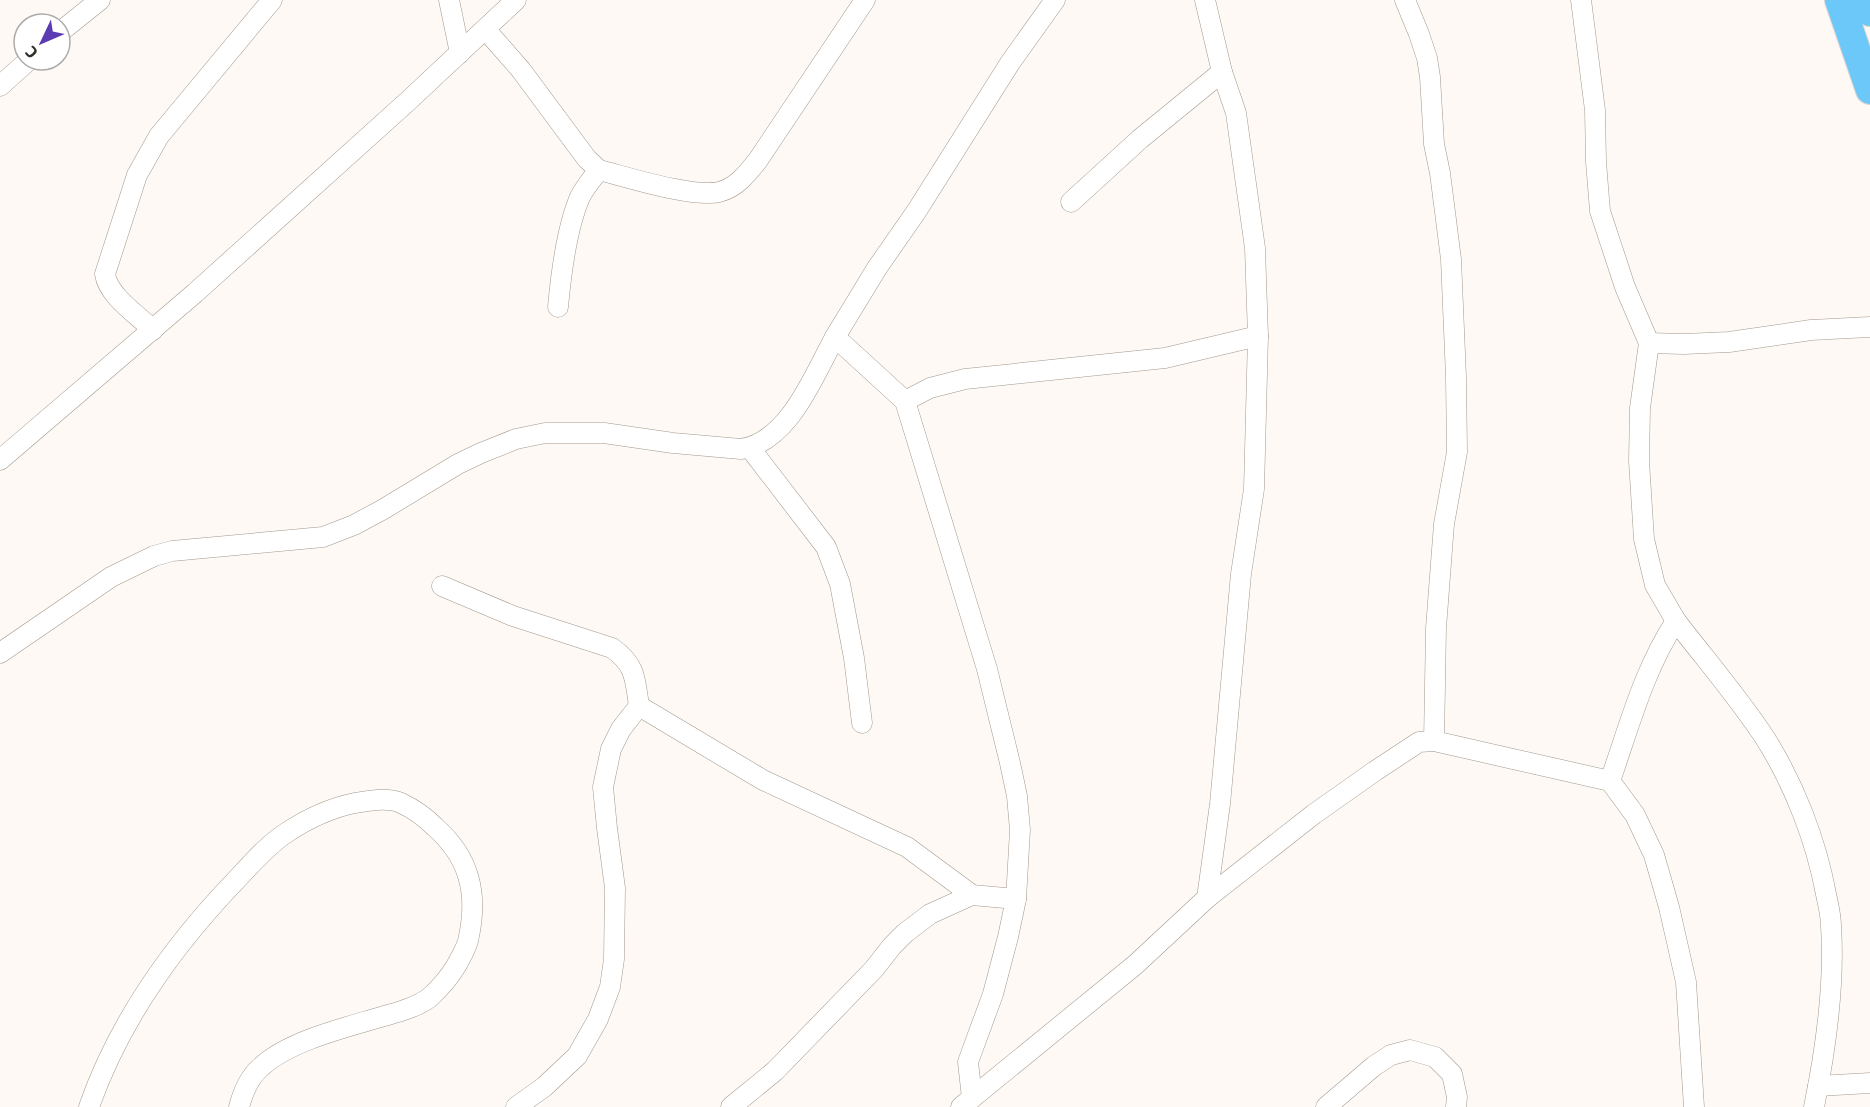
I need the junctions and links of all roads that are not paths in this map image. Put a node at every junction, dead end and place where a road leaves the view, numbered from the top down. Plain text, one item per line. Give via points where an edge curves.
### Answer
1 (100, 0) edge
2 (272, 0) edge
3 (449, 0) edge
4 (516, 0) edge
5 (865, 0) edge
6 (1055, 0) edge
7 (1205, 0) edge
8 (1405, 0) edge
9 (1581, 0) edge
10 (1839, 0) edge
11 (1866, 0) edge
12 (1870, 12) edge
13 (72, 22) edge
14 (486, 30) junction
15 (460, 53) junction
16 (16, 72) edge
17 (1222, 72) junction
18 (0, 86) edge
19 (1870, 90) edge
20 (599, 170) junction
21 (1071, 202) dead end
22 (558, 307) dead end
23 (1870, 327) edge
24 (153, 330) junction
25 (1258, 336) junction
26 (835, 337) junction
27 (1649, 343) junction
28 (904, 401) junction
29 (750, 448) junction
30 (0, 460) edge
31 (442, 586) dead end
32 (1676, 621) junction
33 (0, 653) edge
34 (639, 706) junction
35 (862, 723) dead end
36 (1434, 741) junction
37 (1610, 781) junction
38 (972, 896) junction
39 (1207, 898) junction
40 (1016, 899) junction
41 (1870, 1083) edge
42 (1818, 1086) junction
43 (967, 1102) edge
44 (89, 1107) edge
45 (239, 1107) edge
46 (516, 1107) edge
47 (731, 1107) edge
48 (1326, 1107) edge
49 (1456, 1107) edge
50 (1694, 1107) edge
51 (1814, 1107) edge

1 - 13 lane
2 - 24 lane via 159,136 137,175 105,274 114,294
3 - 15 lane
4 - 14 lane
5 - 20 lane via 758,160 732,187 698,193
6 - 26 lane
7 - 17 lane
8 - 36 lane via 1430,77 1434,144 1451,259 1457,452 1444,524 1436,628
9 - 27 lane via 1595,110 1600,211 1625,287
10 - 19 highway
11 - 12 highway
14 - 15 lane
14 - 20 lane
15 - 24 lane
16 - 18 lane
17 - 21 lane
17 - 25 lane via 1236,113 1249,192
20 - 22 lane via 580,198 571,228
23 - 27 lane via 1811,330 1729,342
24 - 30 lane
25 - 28 lane via 1165,358 964,379 930,388
25 - 39 lane via 1254,489 1241,574 1220,804
26 - 28 lane
26 - 29 lane via 796,407 776,432
27 - 32 lane via 1639,418 1644,539 1655,585
28 - 40 lane via 987,669 1010,764 1020,830
29 - 33 lane via 604,433 545,433 516,439 458,464 382,510 323,537 154,556 111,577
29 - 35 lane via 826,547 840,584
31 - 34 lane via 513,616 612,648 633,670
32 - 37 lane via 1651,664
32 - 42 lane via 1765,738 1810,832 1831,923 1829,1014
34 - 38 lane via 763,780 907,847
34 - 46 lane via 611,749 603,787 615,888 610,987 577,1056
36 - 37 lane
36 - 39 lane via 1419,742 1375,771
37 - 50 lane via 1635,815 1654,855 1669,907 1686,982
38 - 40 lane
38 - 47 lane via 930,914 905,933 775,1071
39 - 43 lane via 1136,966
40 - 43 lane via 993,994 968,1062
41 - 42 lane
42 - 51 lane
44 - 45 lane via 125,1027 162,970 221,895 284,834 321,813 364,802 399,802 423,815 449,839 464,861 472,890 469,938 460,960 428,998 409,1009 322,1035 278,1053 259,1068 245,1087
48 - 49 lane via 1374,1066 1391,1055 1410,1050 1435,1057 1452,1074

